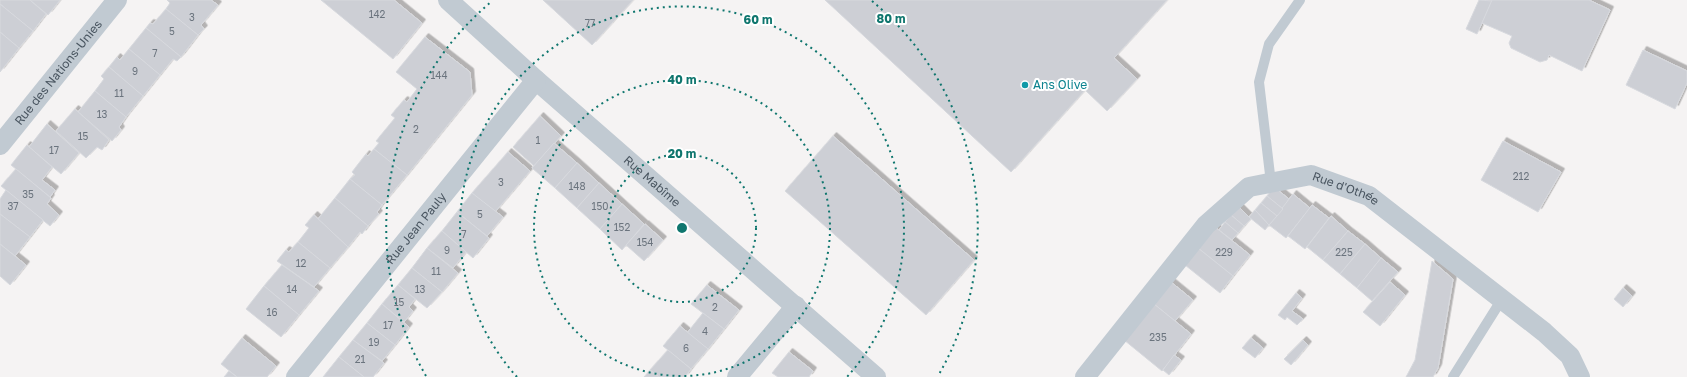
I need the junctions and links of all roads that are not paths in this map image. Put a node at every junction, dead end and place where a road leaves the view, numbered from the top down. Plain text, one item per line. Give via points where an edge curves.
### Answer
1 (117, 0) edge
2 (448, 0) edge
3 (1300, 0) edge
4 (536, 80) junction
5 (0, 145) edge
6 (1271, 183) junction
7 (1502, 299) junction
8 (796, 306) junction
9 (296, 377) edge
10 (737, 377) edge
11 (876, 377) edge
12 (1085, 377) edge
13 (1453, 377) edge
14 (1580, 377) edge

1 - 5 street, Rue des Nations-Unies
2 - 4 street, Rue Mabîme
3 - 6 lane via 1270,44 1259,82
4 - 8 street, Rue Mabîme
4 - 9 street, Rue Jean Pauly
6 - 7 street, Rue d'Othée via 1311,175 1368,196
6 - 12 street, Rue d'Othée via 1249,187 1206,225
7 - 13 lane
7 - 14 street, Rue d'Othée via 1570,356
8 - 10 street
8 - 11 street, Rue Mabîme

